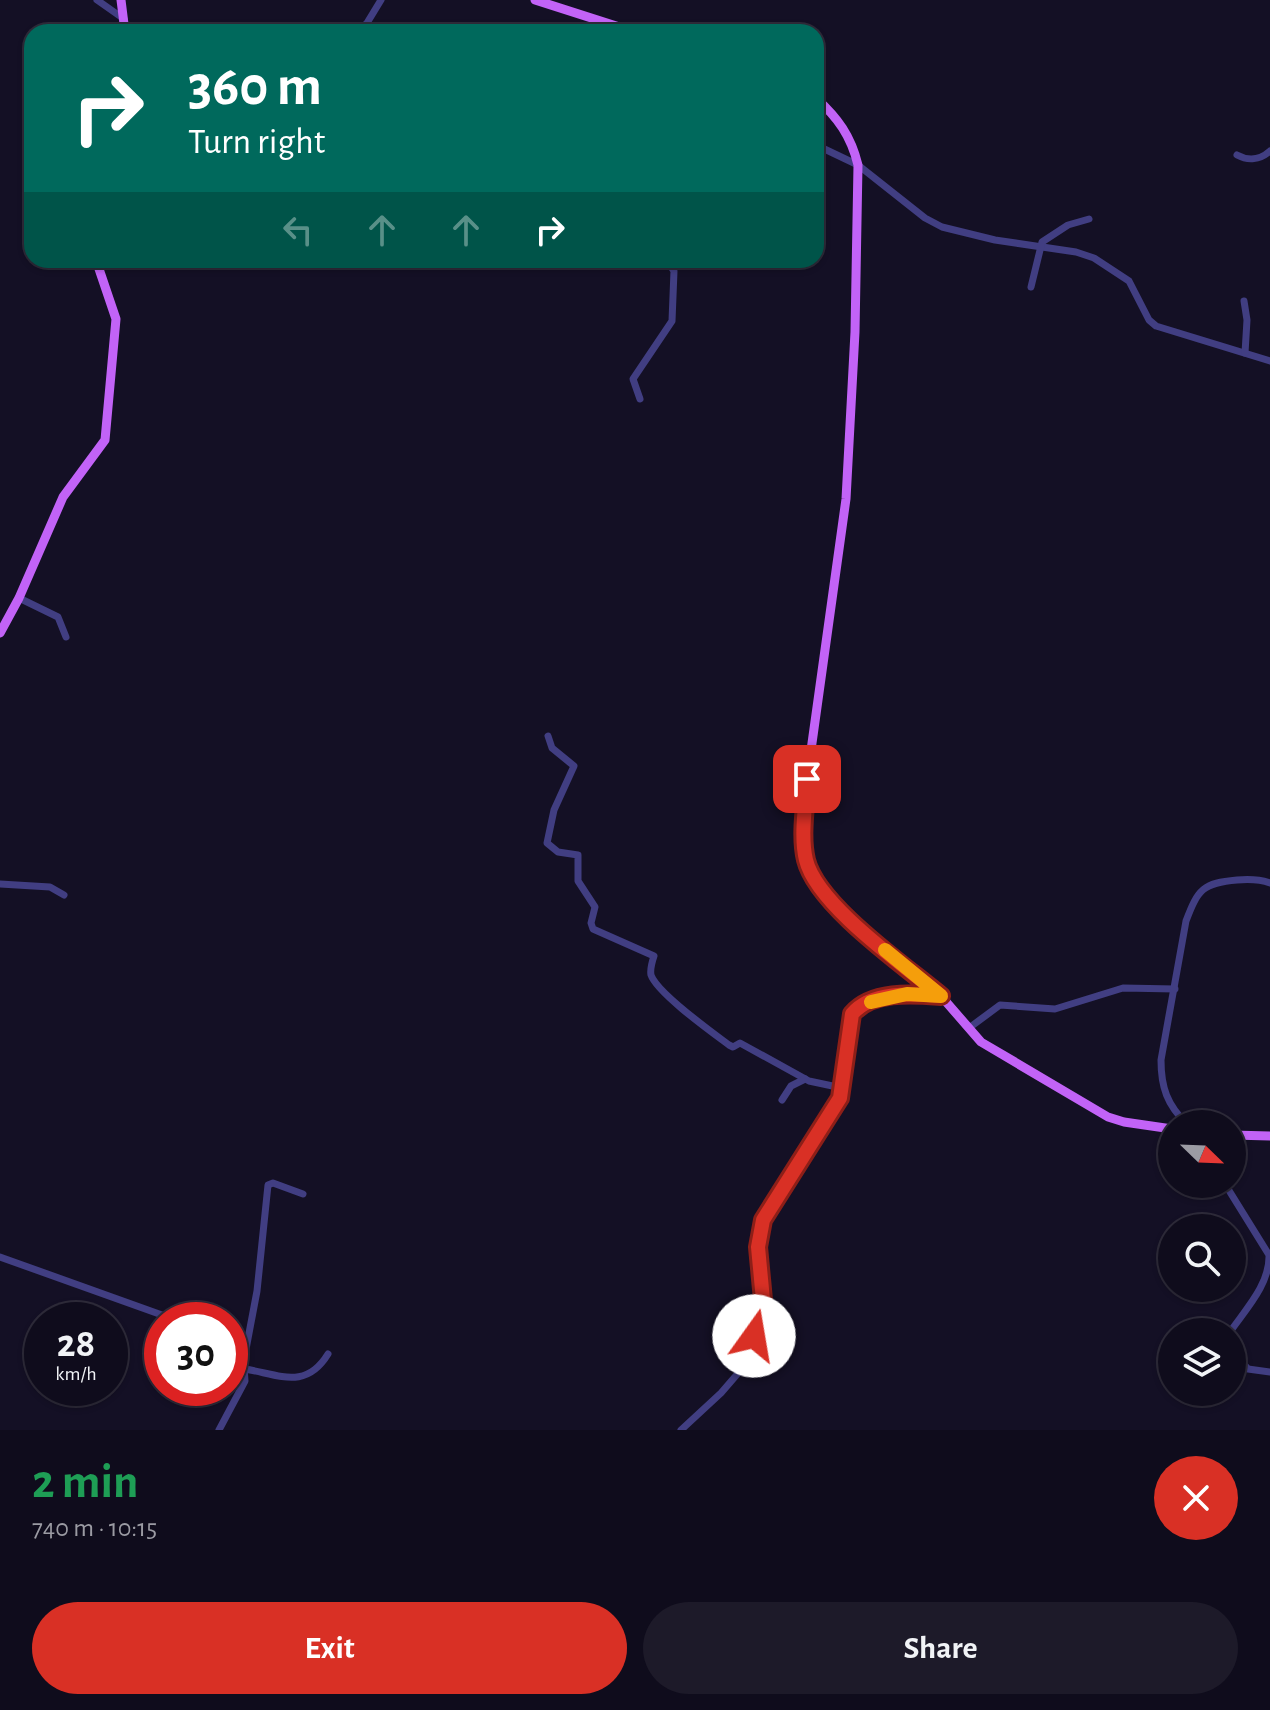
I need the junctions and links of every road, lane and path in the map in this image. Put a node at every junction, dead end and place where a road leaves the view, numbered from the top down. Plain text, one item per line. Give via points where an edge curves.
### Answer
1 (97, 0) edge
2 (121, 0) edge
3 (381, 0) edge
4 (535, 0) edge
5 (124, 19) junction
6 (124, 24) edge
7 (366, 24) edge
8 (607, 24) edge
9 (824, 105) edge
10 (824, 149) edge
11 (1270, 151) edge
12 (1237, 155) dead end
13 (858, 165) junction
14 (1089, 219) dead end
15 (1039, 248) junction
16 (99, 268) edge
17 (672, 268) edge
18 (1031, 287) dead end
19 (1244, 301) dead end
20 (1245, 353) junction
21 (1270, 361) edge
22 (640, 399) dead end
23 (19, 598) junction
24 (0, 633) edge
25 (66, 637) dead end
26 (548, 736) dead end
27 (1270, 883) edge
28 (0, 884) edge
29 (64, 895) dead end
30 (1175, 989) junction
31 (941, 996) junction
32 (969, 1028) junction
33 (805, 1079) junction
34 (842, 1088) junction
35 (782, 1100) dead end
36 (1174, 1110) edge
37 (1158, 1127) edge
38 (1246, 1135) edge
39 (1270, 1136) edge
40 (303, 1194) dead end
41 (1234, 1198) edge
42 (0, 1257) edge
43 (144, 1309) edge
44 (1239, 1318) edge
45 (248, 1344) edge
46 (328, 1354) dead end
47 (1246, 1367) edge
48 (248, 1368) edge
49 (1270, 1372) edge
50 (232, 1406) edge
51 (219, 1430) edge
52 (681, 1430) edge

1 - 5 street
2 - 5 main road
3 - 7 street
4 - 8 main road
5 - 6 main road
9 - 13 main road via 852,140
10 - 13 street
11 - 12 street via 1247,159
13 - 15 street via 933,223
13 - 31 main road via 846,499 807,779 806,859 828,899
14 - 15 street via 1068,225
15 - 18 street
15 - 20 street via 1085,255 1123,276 1156,326
16 - 23 main road via 116,319 105,440 63,497
17 - 22 street via 672,321 633,379
19 - 20 street
20 - 21 street
23 - 24 main road
23 - 25 street via 58,617
26 - 33 street via 552,748 574,766 554,810 547,843 558,852 578,855 578,881 595,907 593,929 654,956 653,979 729,1045 744,1045
27 - 30 street via 1220,881 1198,893 1179,947
28 - 29 street via 50,887
30 - 32 street via 1123,988 1055,1009 1000,1005
30 - 36 street via 1161,1060 1161,1081
31 - 32 main road
31 - 34 street via 907,994 857,1008 848,1026
32 - 37 main road via 1005,1058 1108,1117
33 - 34 street
33 - 35 street via 791,1086
34 - 52 street via 830,1116 763,1220 758,1247 763,1300 740,1371
38 - 39 main road
40 - 45 street via 268,1185
41 - 44 street via 1269,1255 1264,1280
42 - 43 street
46 - 48 street via 317,1371 305,1377
47 - 49 street
50 - 51 street

